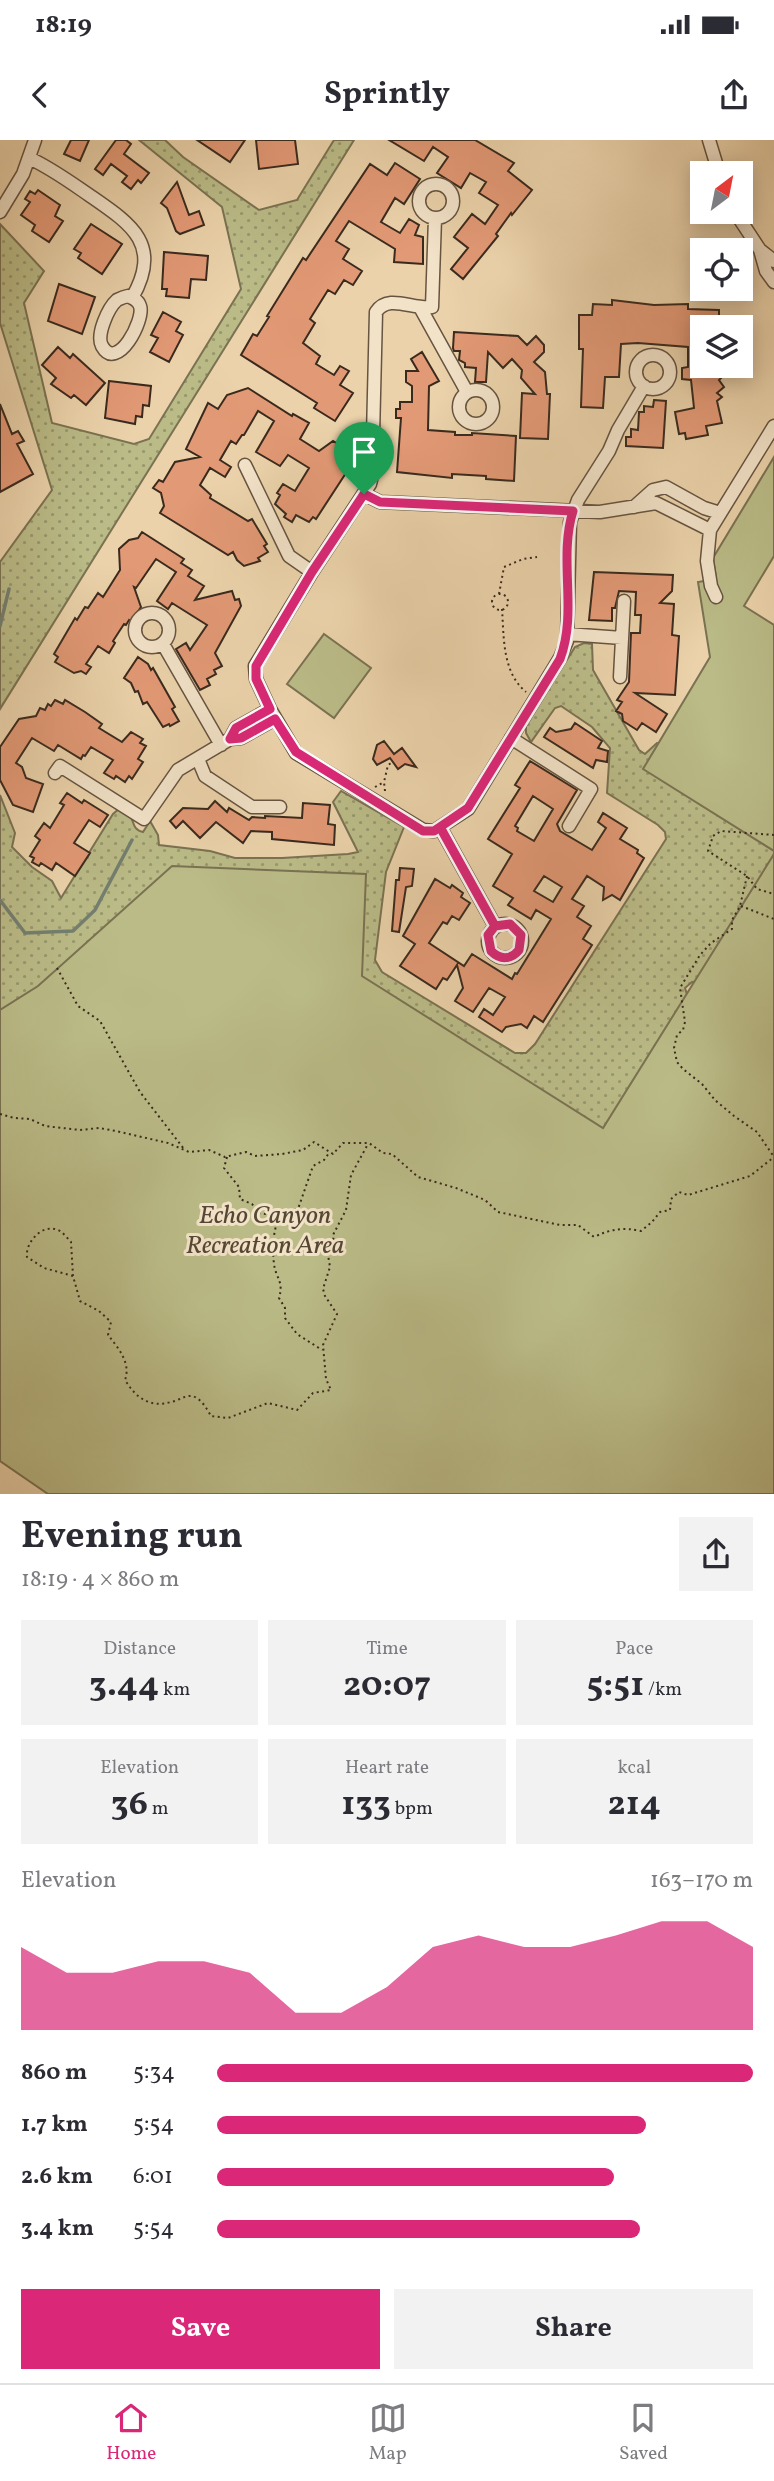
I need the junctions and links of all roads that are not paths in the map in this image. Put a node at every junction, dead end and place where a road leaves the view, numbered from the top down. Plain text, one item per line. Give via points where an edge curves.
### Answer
1 (35, 140) edge
2 (709, 140) edge
3 (29, 158) junction
4 (715, 161) edge
5 (0, 212) edge
6 (435, 218) dead end
7 (744, 224) edge
8 (760, 250) junction
9 (774, 261) edge
10 (774, 282) edge
11 (132, 298) dead end
12 (421, 309) junction
13 (644, 386) dead end
14 (467, 392) dead end
15 (774, 425) edge
16 (245, 465) dead end
17 (364, 494) junction
18 (634, 507) junction
19 (573, 511) junction
20 (720, 513) junction
21 (710, 530) junction
22 (312, 572) junction
23 (716, 597) dead end
24 (624, 601) dead end
25 (567, 634) junction
26 (622, 638) junction
27 (163, 644) dead end
28 (620, 677) dead end
29 (272, 714) junction
30 (511, 738) junction
31 (225, 742) junction
32 (198, 759) junction
33 (55, 773) dead end
34 (280, 807) dead end
35 (569, 826) dead end
36 (440, 827) junction
37 (495, 926) dead end

1 - 3 street
2 - 4 street
3 - 5 street
3 - 11 street via 133,228 145,260
6 - 12 street via 432,307
7 - 8 street
8 - 9 street
8 - 10 street
12 - 14 street
12 - 17 street via 390,302 376,312 372,475
13 - 19 street
15 - 20 street
16 - 22 street via 289,556
17 - 19 street via 380,502
17 - 22 street
18 - 19 street via 614,512
18 - 20 street via 653,490 666,487
18 - 21 street via 661,505
19 - 25 street via 568,533
20 - 21 street
21 - 23 street via 707,561
22 - 29 street via 256,666 256,679
24 - 26 street
25 - 26 street
25 - 30 street via 560,659
26 - 28 street
27 - 31 street
29 - 31 street via 241,738
29 - 36 street via 296,752 423,831
30 - 35 street via 592,789
30 - 36 street via 468,808
31 - 32 street
32 - 33 street via 174,774 144,819 60,765
32 - 34 street via 205,776 252,807
36 - 37 street

